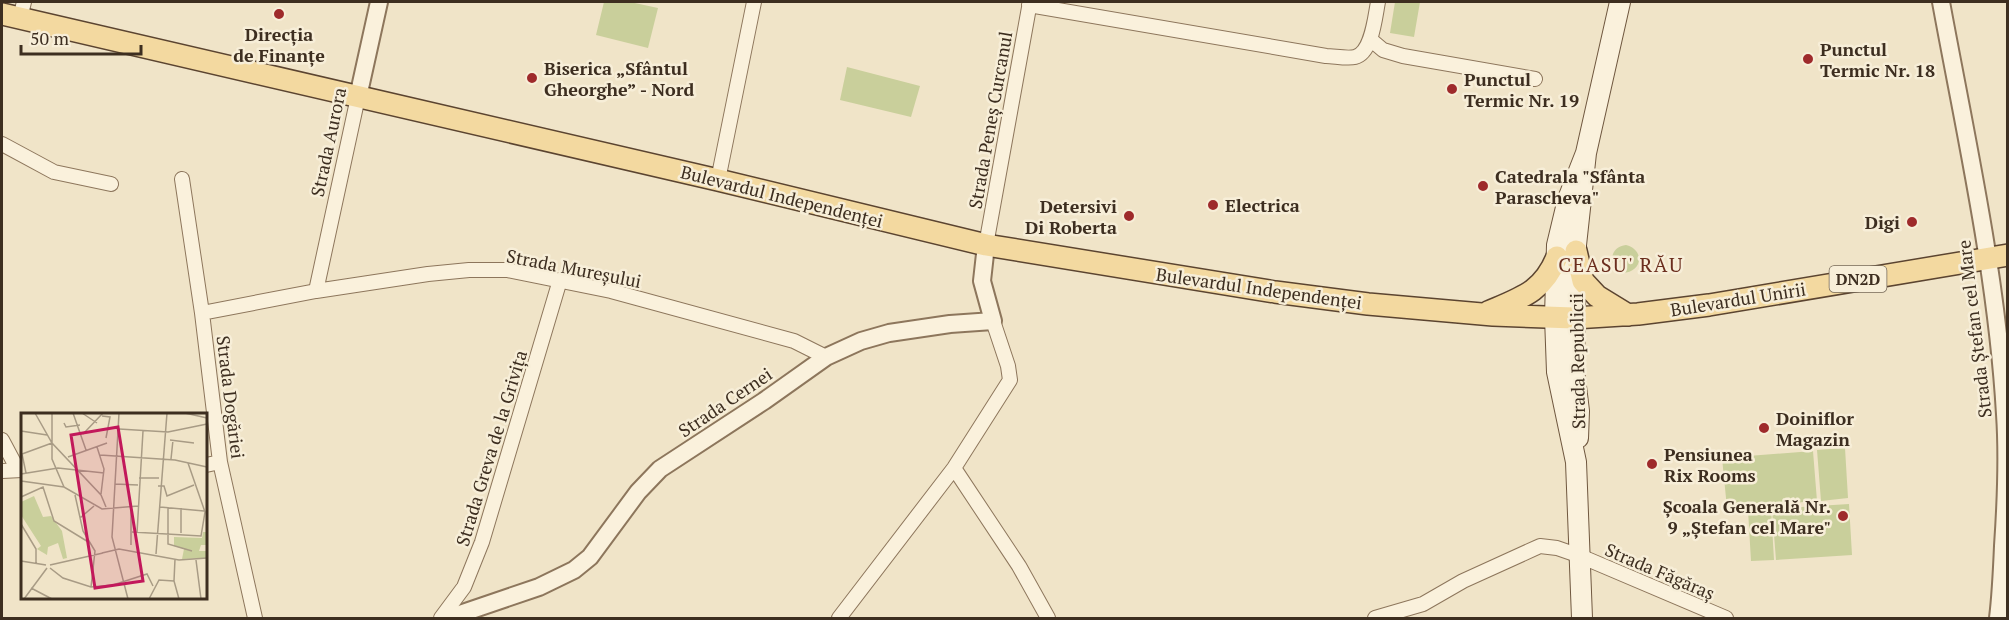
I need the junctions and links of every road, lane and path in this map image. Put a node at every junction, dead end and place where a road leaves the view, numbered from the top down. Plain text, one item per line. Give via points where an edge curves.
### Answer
1 (380, 2) edge
2 (754, 2) edge
3 (1378, 2) edge
4 (1620, 2) edge
5 (1941, 2) edge
6 (1029, 3) edge
7 (15, 11) edge
8 (1370, 39) junction
9 (1535, 79) dead end
10 (358, 98) junction
11 (2, 144) edge
12 (182, 179) dead end
13 (718, 180) junction
14 (111, 184) dead end
15 (986, 245) junction
16 (1566, 254) junction
17 (1997, 256) edge
18 (560, 280) junction
19 (316, 291) junction
20 (202, 313) junction
21 (1483, 314) junction
22 (1628, 315) junction
23 (1564, 317) junction
24 (993, 321) junction
25 (826, 357) junction
26 (2006, 415) edge
27 (2, 440) edge
28 (220, 462) junction
29 (207, 465) edge
30 (954, 468) junction
31 (20, 470) edge
32 (2, 471) edge
33 (1580, 556) junction
34 (1423, 604) junction
35 (2001, 613) edge
36 (255, 618) edge
37 (441, 618) edge
38 (448, 618) edge
39 (839, 618) edge
40 (1048, 618) edge
41 (1375, 618) edge
42 (1414, 618) edge
43 (1582, 618) edge
44 (1726, 618) edge

1 - 10 street, Strada Aurora
2 - 13 street
3 - 8 street
4 - 16 main road, Strada Republicii via 1586,153 1568,199 1557,245
5 - 17 street, Strada Ștefan cel Mare via 1968,151
6 - 8 street via 1326,56 1354,58 1364,52
6 - 15 street, Strada Peneș Curcanul
7 - 10 main road, Bulevardul Independenței
8 - 9 street via 1383,50 1403,56
10 - 13 main road, Bulevardul Independenței
10 - 19 street, Strada Aurora
11 - 14 street via 54,172
12 - 20 street, Strada Dogăriei
13 - 15 main road, Bulevardul Independenței
15 - 21 main road, Bulevardul Independenței via 1275,292
15 - 24 street via 982,280
16 - 21 main road via 1530,294
16 - 22 main road via 1597,296
16 - 23 main road, Strada Republicii
17 - 22 main road, Bulevardul Unirii / DN2D
17 - 26 street, Strada Ștefan cel Mare via 1997,324
18 - 19 street, Strada Mureșului via 507,270 469,270
18 - 25 street, Strada Mureșului via 794,341
18 - 37 street, Strada Greva de la Grivița via 482,542 465,587
19 - 20 street, Strada Mureșului
20 - 28 street, Strada Dogăriei
21 - 23 main road, Bulevardul Independenței
22 - 23 main road, Bulevardul Unirii
23 - 33 main road, Strada Republicii via 1580,411 1576,462
24 - 25 street, Strada Cernei via 889,333
24 - 30 street via 1010,380
25 - 38 street, Strada Cernei via 660,469 590,556 574,570 539,587
26 - 35 street, Strada Ștefan cel Mare
27 - 31 street
28 - 29 street
28 - 36 street, Strada Dogăriei
30 - 39 street
30 - 40 street via 1019,566
31 - 32 street
33 - 34 street, Strada Făgăraș via 1540,546 1463,580
33 - 43 main road, Strada Republicii
33 - 44 street, Strada Făgăraș
34 - 41 street
34 - 42 street

